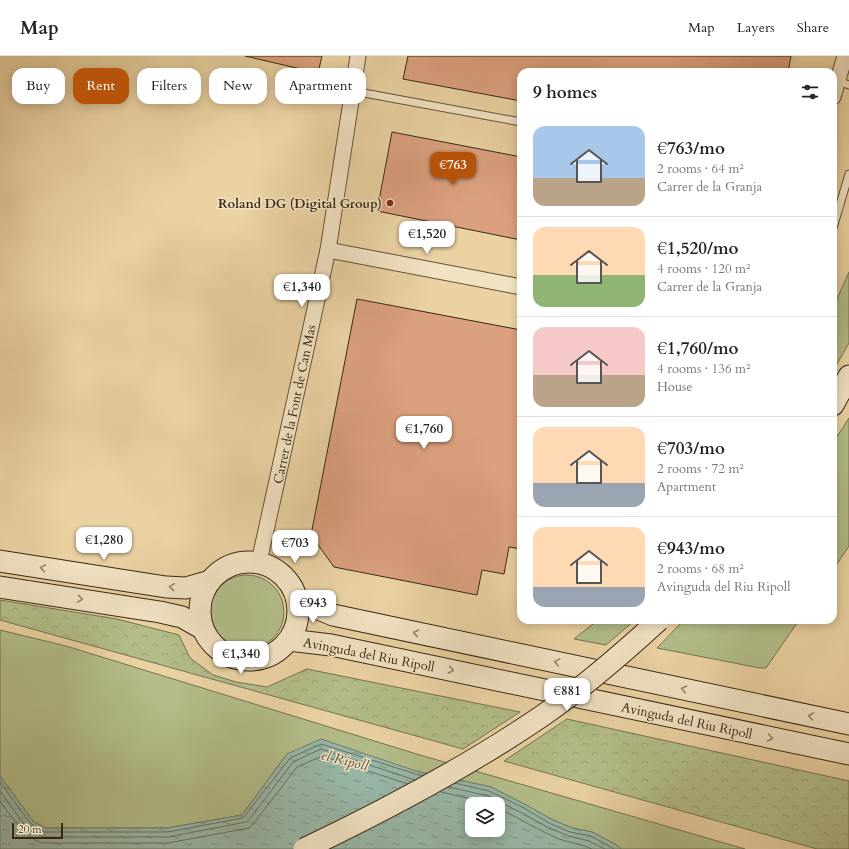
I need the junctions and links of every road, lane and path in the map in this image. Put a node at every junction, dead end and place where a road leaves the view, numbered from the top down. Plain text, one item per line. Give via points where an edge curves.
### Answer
1 (358, 56) edge
2 (845, 56) edge
3 (356, 68) edge
4 (843, 83) edge
5 (837, 91) edge
6 (366, 93) edge
7 (351, 104) edge
8 (517, 121) edge
9 (849, 174) edge
10 (837, 214) edge
11 (328, 250) junction
12 (517, 286) edge
13 (849, 376) edge
14 (837, 398) edge
15 (0, 561) edge
16 (259, 562) junction
17 (210, 581) junction
18 (0, 587) edge
19 (297, 600) junction
20 (655, 624) edge
21 (203, 629) junction
22 (289, 640) junction
23 (849, 724) edge
24 (849, 754) edge
25 (304, 849) edge

1 - 3 street, Carrer de la Font de Can Mas
2 - 4 street
4 - 5 street
6 - 8 lane
7 - 11 street, Carrer de la Font de Can Mas
9 - 10 lane
11 - 12 street
11 - 16 street, Carrer de la Font de Can Mas
13 - 14 street
17 -> 15 street via 186,588 166,587
16 - 17 street via 232,564
16 - 19 street via 273,567 284,576
17 - 21 street via 203,592 200,604
18 -> 21 street via 160,612 182,617
19 - 22 street via 298,614
23 -> 19 street via 333,615
20 - 25 street, bridge via 598,674 504,741 422,790
21 - 22 street via 211,642 222,652 235,658 250,660 265,657
22 -> 24 street, Avinguda del Riu Ripoll via 331,644

